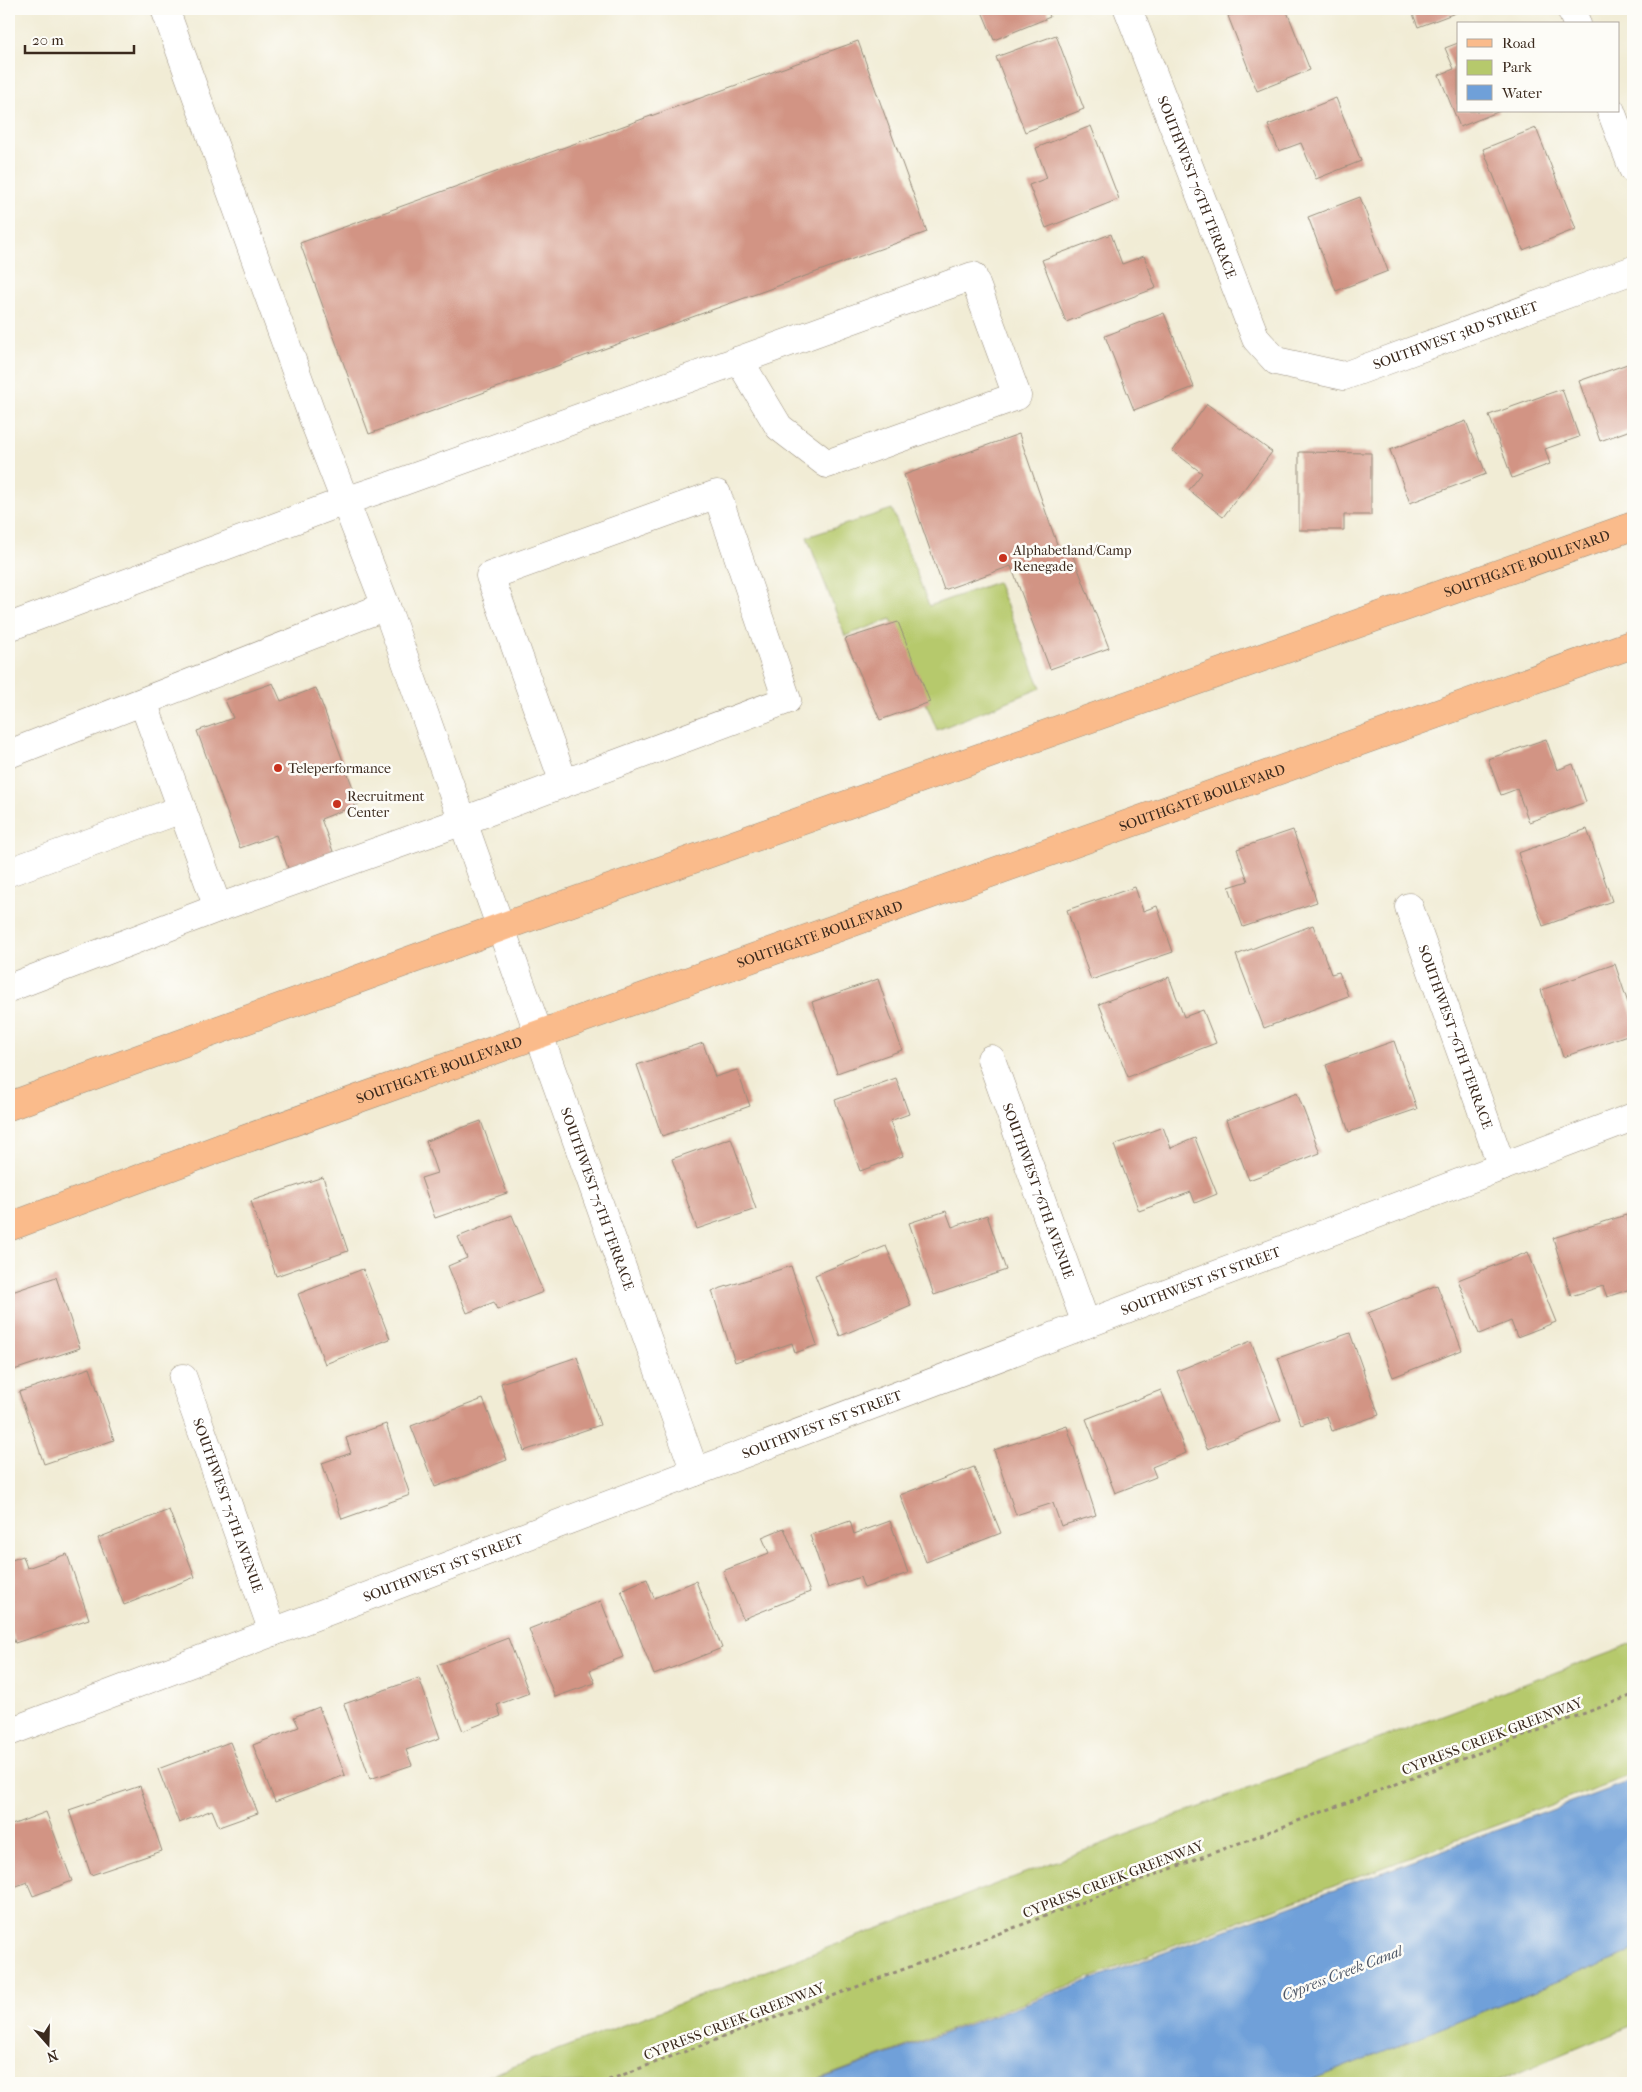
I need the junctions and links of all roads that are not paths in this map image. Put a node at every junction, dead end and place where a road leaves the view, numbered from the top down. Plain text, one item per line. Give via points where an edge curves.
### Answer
1 (165, 9) edge
2 (1128, 9) edge
3 (1571, 9) edge
4 (1576, 22) edge
5 (1611, 112) edge
6 (1633, 169) edge
7 (1633, 270) edge
8 (739, 360) junction
9 (1276, 361) joint
10 (345, 502) junction
11 (1633, 526) edge
12 (386, 606) junction
13 (9, 627) edge
14 (1633, 644) edge
15 (143, 702) junction
16 (9, 754) edge
17 (564, 783) junction
18 (182, 809) junction
19 (463, 822) junction
20 (9, 872) edge
21 (1409, 907) dead end
22 (218, 908) junction
23 (499, 928) junction
24 (9, 988) edge
25 (538, 1035) junction
26 (991, 1059) dead end
27 (9, 1106) edge
28 (1633, 1117) edge
29 (1502, 1166) junction
30 (9, 1226) edge
31 (1086, 1324) junction
32 (183, 1378) dead end
33 (694, 1472) junction
34 (272, 1632) junction
35 (9, 1732) edge

1 - 10 street, SOUTHWEST 75TH TERRACE
2 - 9 street, SOUTHWEST 76TH TERRACE via 1256,339
3 - 4 street
5 - 6 street
7 - 9 street, SOUTHWEST 3RD STREET via 1344,376
8 - 8 street via 973,276 1017,396 827,464 779,427
8 - 10 street
10 - 12 street, SOUTHWEST 75TH TERRACE
10 - 13 street
11 - 23 main road, SOUTHGATE BOULEVARD
12 - 15 street
12 - 19 street, SOUTHWEST 75TH TERRACE
14 - 25 main road, SOUTHGATE BOULEVARD
15 - 16 street
15 - 18 street
17 - 17 street via 787,700 717,494 490,576
17 - 19 street
18 - 20 street
18 - 22 street
19 - 22 street
19 - 23 street, SOUTHWEST 75TH TERRACE
21 - 29 street, SOUTHWEST 76TH TERRACE
22 - 24 street
23 - 25 street, SOUTHWEST 75TH TERRACE
23 - 27 main road, SOUTHGATE BOULEVARD
25 - 30 main road, SOUTHGATE BOULEVARD
25 - 33 street, SOUTHWEST 75TH TERRACE
26 - 31 street, SOUTHWEST 76TH AVENUE
28 - 29 street, SOUTHWEST 1ST STREET
29 - 31 street, SOUTHWEST 1ST STREET
31 - 33 street, SOUTHWEST 1ST STREET
32 - 34 street, SOUTHWEST 75TH AVENUE
33 - 34 street, SOUTHWEST 1ST STREET
34 - 35 street, SOUTHWEST 1ST STREET

